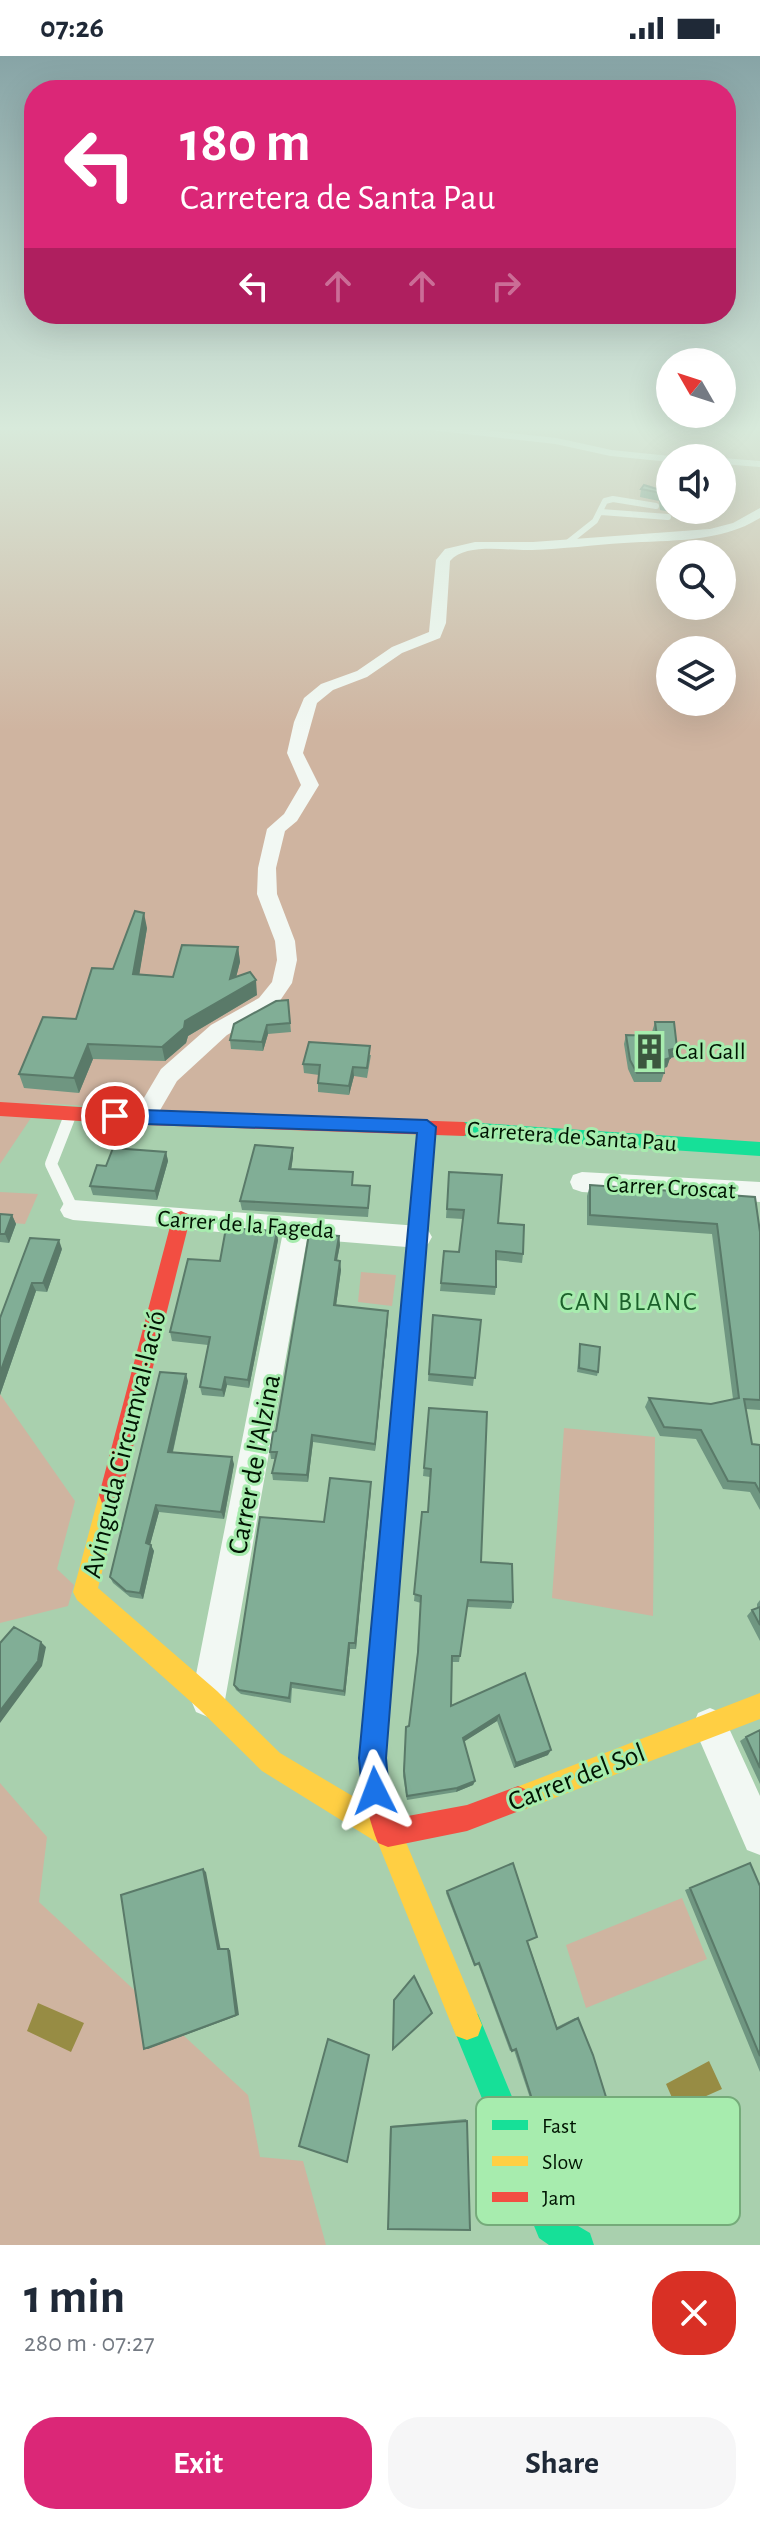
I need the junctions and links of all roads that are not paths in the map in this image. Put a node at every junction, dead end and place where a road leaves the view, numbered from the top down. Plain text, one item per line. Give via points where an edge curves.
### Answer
1 (586, 528) edge
2 (729, 528) edge
3 (566, 544) junction
4 (0, 1109) edge
5 (71, 1113) junction
6 (144, 1118) junction
7 (427, 1127) junction
8 (760, 1150) edge
9 (582, 1182) dead end
10 (760, 1192) edge
11 (73, 1210) joint
12 (181, 1219) junction
13 (296, 1228) junction
14 (419, 1237) junction
15 (208, 1700) junction
16 (760, 1706) edge
17 (710, 1725) junction
18 (388, 1833) junction
19 (760, 1837) edge
20 (497, 2097) edge
21 (549, 2225) edge
22 (578, 2245) edge

1 - 3 lane
2 - 3 street
3 - 6 street via 496,544 450,552 443,560 435,635 397,650 310,701 295,753 310,785 291,817 276,829 267,868 267,894 285,941 282,983 267,1003 219,1030 169,1075
4 - 5 street, Carretera de Santa Pau
5 - 6 street, Carretera de Santa Pau
5 - 11 lane via 51,1164
6 - 7 street, Carretera de Santa Pau
7 - 8 street, Carretera de Santa Pau
7 - 14 street
9 - 10 street, Carrer Croscat
11 - 12 street, Carrer de la Fageda
12 - 13 street, Carrer de la Fageda
12 - 15 street, Avinguda Circumval·lació via 85,1592
13 - 14 street, Carrer de la Fageda
13 - 15 street, Carrer de l'Alzina
14 - 18 street via 373,1758 375,1791
15 - 18 street, Avinguda Circumval·lació via 271,1762
16 - 17 street, Carrer del Sol
17 - 18 street, Carrer del Sol via 467,1818
17 - 19 street
18 - 20 street
21 - 22 street

